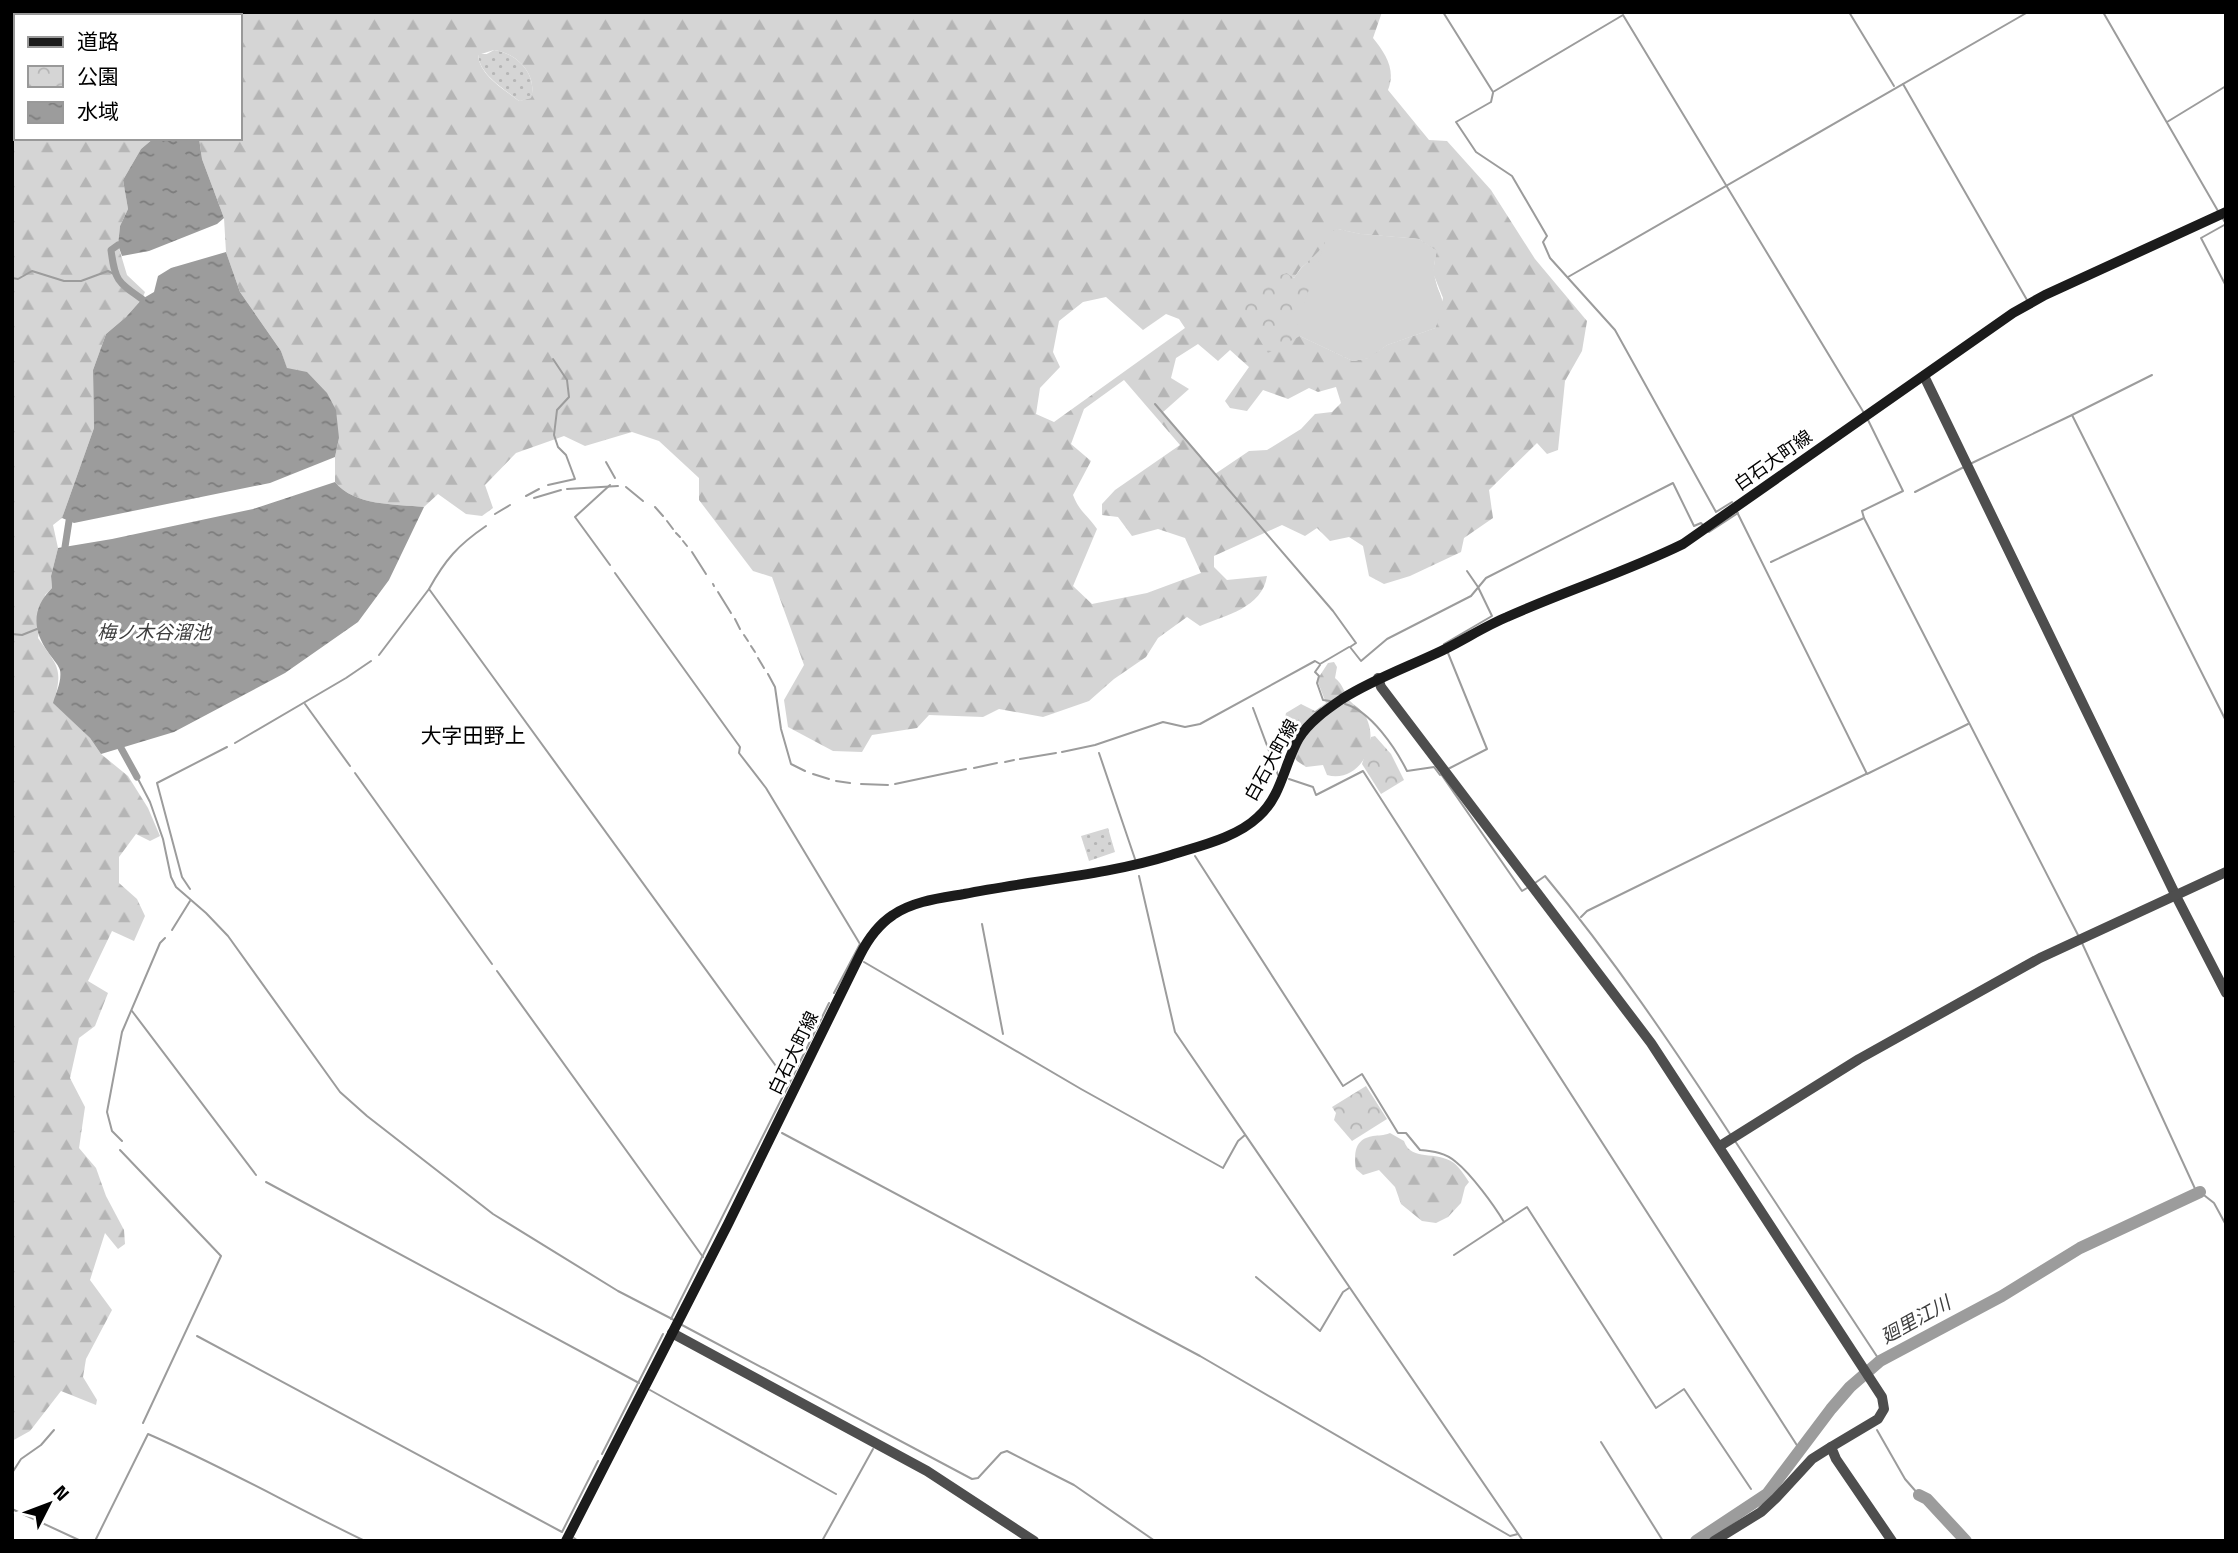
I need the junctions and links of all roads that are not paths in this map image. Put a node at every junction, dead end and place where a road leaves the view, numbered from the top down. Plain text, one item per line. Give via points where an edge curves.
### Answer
1 (2222, 214) edge
2 (1924, 376) junction
3 (1378, 678) junction
4 (2226, 872) edge
5 (2176, 896) junction
6 (2226, 993) edge
7 (1720, 1146) junction
8 (673, 1331) junction
9 (1831, 1447) junction
10 (566, 1541) edge
11 (1034, 1541) edge
12 (1714, 1541) edge
13 (1892, 1541) edge

1 - 2 main road, 白石大町線 via 2045,295
2 - 3 main road, 白石大町線 via 1683,544 1506,617
2 - 5 street
3 - 7 street via 1651,1044
3 - 8 main road, 白石大町線 via 1312,722 1299,739 1276,795 1258,818 1243,828 1122,869 1006,885 910,906 880,924 860,955
4 - 5 street
5 - 6 street
5 - 7 street via 2040,957 1859,1059
7 - 9 street via 1884,1404 1878,1419
8 - 10 main road, 白石大町線
8 - 11 street via 927,1471
9 - 12 street via 1812,1459 1761,1512
9 - 13 street

